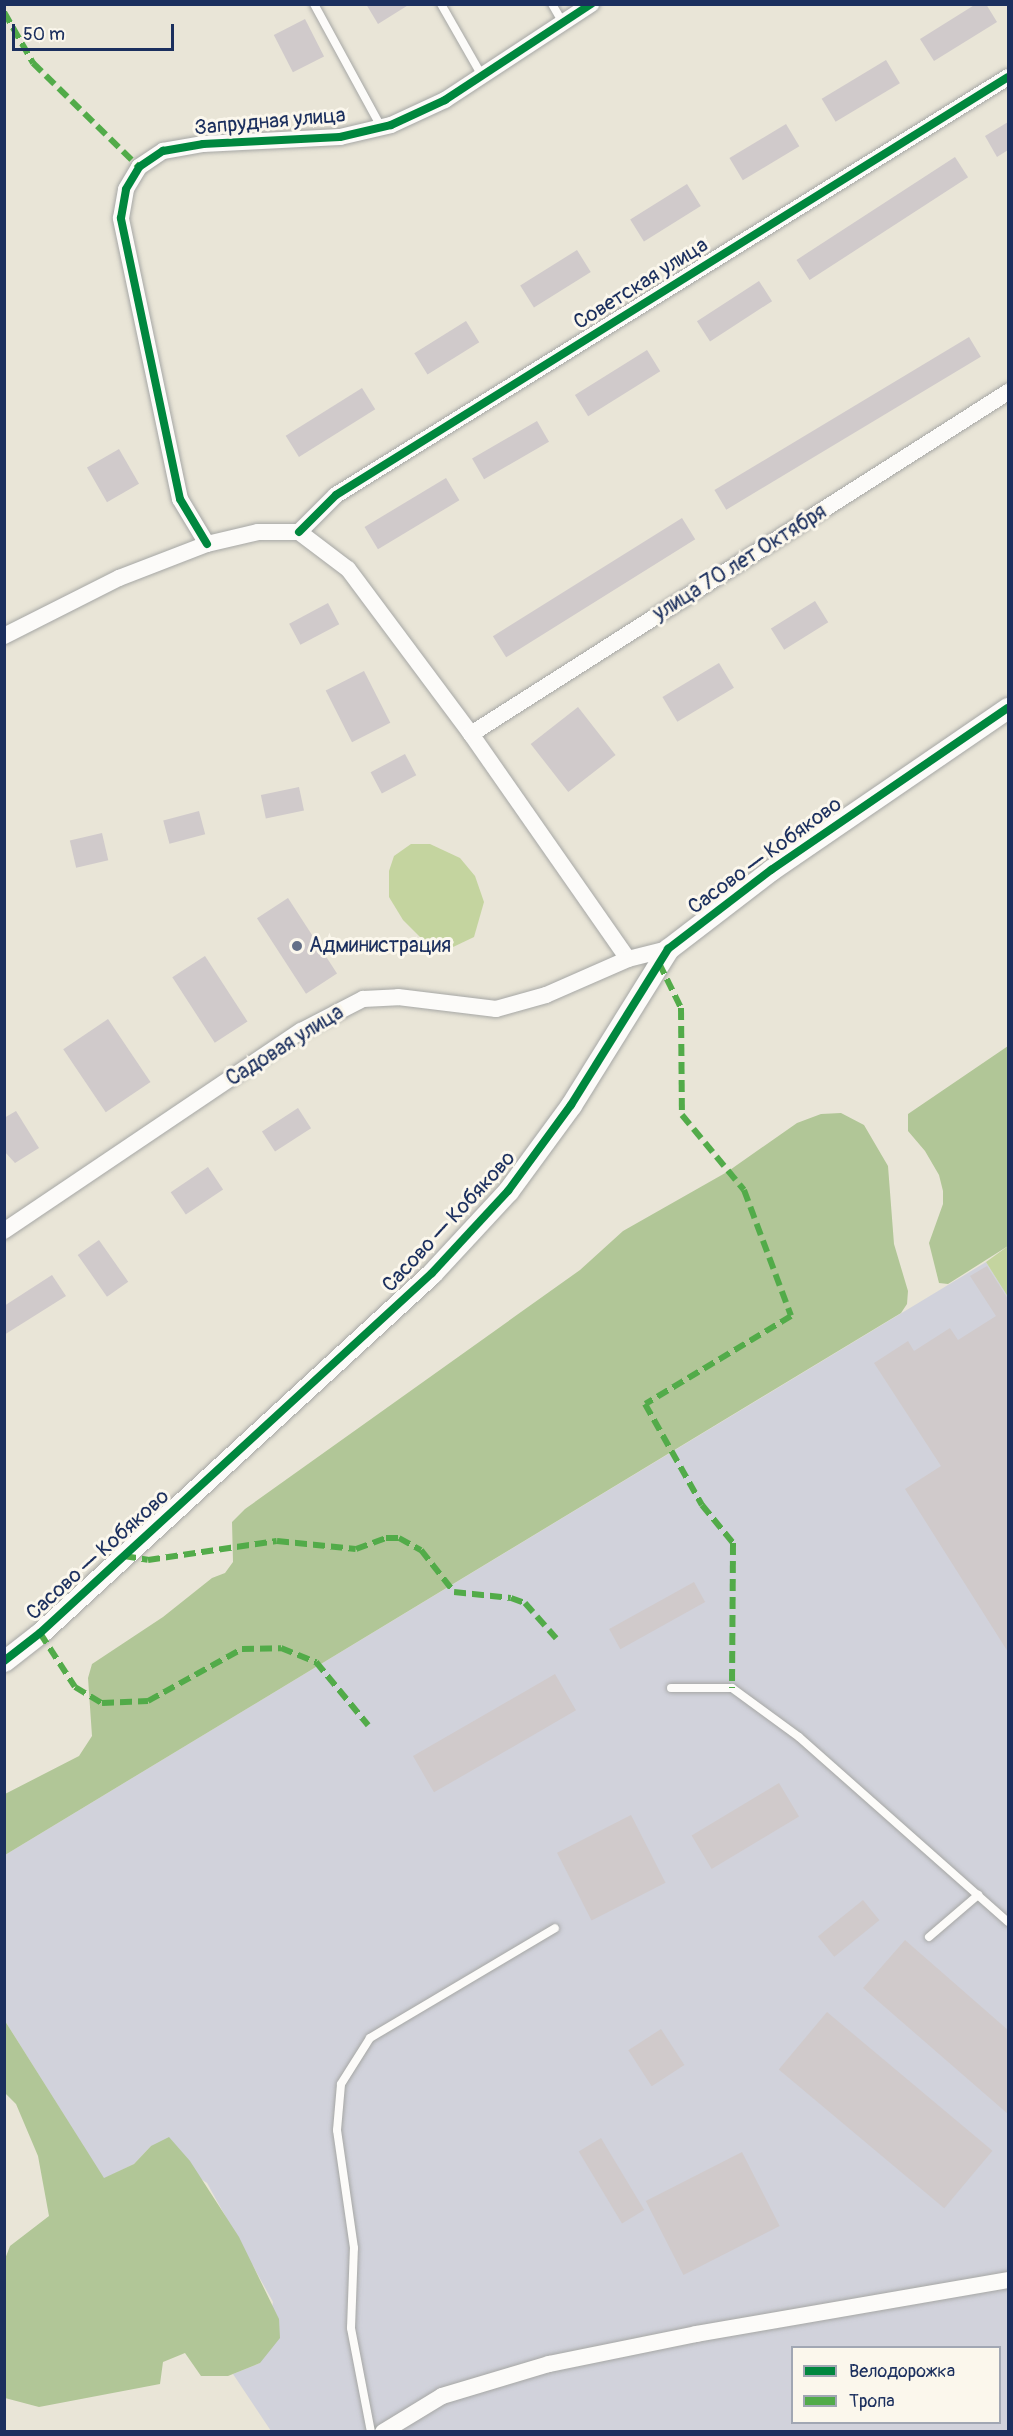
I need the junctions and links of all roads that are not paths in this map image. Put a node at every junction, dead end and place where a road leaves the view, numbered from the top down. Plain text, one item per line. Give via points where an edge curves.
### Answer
1 (314, 4) edge
2 (441, 4) edge
3 (552, 4) edge
4 (591, 4) edge
5 (562, 23) junction
6 (482, 76) junction
7 (1008, 77) edge
8 (381, 127) junction
9 (1008, 392) edge
10 (299, 532) junction
11 (207, 543) junction
12 (4, 636) edge
13 (1008, 708) edge
14 (471, 734) junction
15 (668, 949) junction
16 (628, 959) junction
17 (4, 1231) edge
18 (4, 1661) edge
19 (671, 1688) dead end
20 (978, 1895) junction
21 (1008, 1922) edge
22 (555, 1928) dead end
23 (929, 1937) dead end
24 (1008, 2280) edge
25 (371, 2432) edge
26 (383, 2432) edge

1 - 8 lane
2 - 6 lane
3 - 5 lane
4 - 5 street, Запрудная улица
5 - 6 street, Запрудная улица
6 - 8 street, Запрудная улица via 445,100
7 - 10 street, Советская улица via 336,495
8 - 11 street, Запрудная улица via 340,137 202,144 163,152 139,167 126,189 121,218 180,499
9 - 14 street, улица 70 лет Октября
10 - 11 street via 258,532
10 - 14 street via 348,569
11 - 12 street via 119,578
13 - 15 street, Сасово — Кобяково via 771,870
14 - 16 street
15 - 16 street, Садовая улица
15 - 18 street, Сасово — Кобяково via 571,1106 508,1191 432,1273 40,1633
16 - 17 street, Садовая улица via 546,995 496,1009 398,997 363,999 301,1031
19 - 20 lane via 732,1688 799,1737
20 - 21 lane
20 - 23 lane
22 - 25 lane via 370,2038 341,2084 337,2130 354,2248 351,2328
24 - 26 street via 696,2334 549,2364 442,2396

